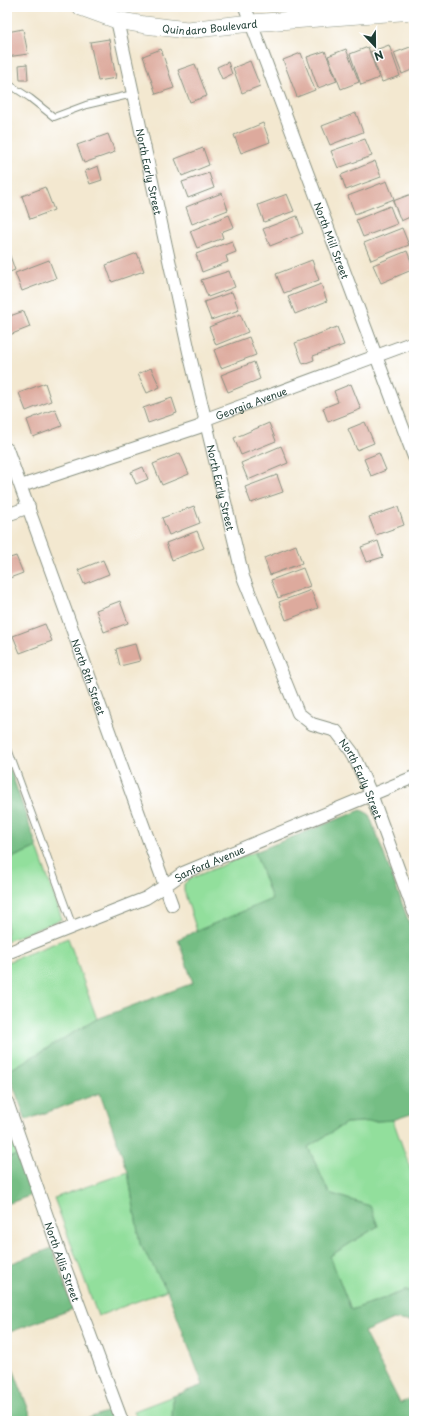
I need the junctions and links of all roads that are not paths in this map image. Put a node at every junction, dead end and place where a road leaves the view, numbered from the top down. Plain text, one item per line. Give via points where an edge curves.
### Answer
1 (81, 7) edge
2 (245, 7) edge
3 (414, 11) edge
4 (117, 20) junction
5 (251, 23) junction
6 (7, 83) edge
7 (134, 94) junction
8 (414, 342) edge
9 (376, 357) junction
10 (206, 419) junction
11 (7, 449) edge
12 (414, 457) edge
13 (21, 486) junction
14 (29, 507) junction
15 (7, 515) edge
16 (7, 746) edge
17 (414, 777) edge
18 (371, 794) junction
19 (166, 885) junction
20 (172, 904) dead end
21 (414, 912) edge
22 (73, 927) junction
23 (7, 953) edge
24 (7, 1102) edge
25 (122, 1421) edge

1 - 4 main road, Quindaro Boulevard
2 - 5 street, North Mill Street
3 - 5 main road, Quindaro Boulevard
4 - 5 main road, Quindaro Boulevard via 187,30
4 - 7 street, North Early Street
5 - 9 street, North Mill Street
6 - 7 lane via 54,117 86,105
7 - 10 street, North Early Street via 189,352
8 - 9 street, Georgia Avenue
9 - 10 street, Georgia Avenue
9 - 12 street, North Mill Street
10 - 13 street, Georgia Avenue via 198,427
10 - 18 street, North Early Street via 243,577 298,713 312,724 336,731 352,752
11 - 13 street, North 8th Street
13 - 14 street, North 8th Street
14 - 15 street
14 - 19 street, North 8th Street
16 - 22 lane
17 - 18 street, Sanford Avenue
18 - 19 street, Sanford Avenue via 183,873
18 - 21 street, North Early Street
19 - 20 street, North 8th Street
19 - 22 street, Sanford Avenue via 146,898
22 - 23 street, Sanford Avenue
24 - 25 street, North Allis Street

